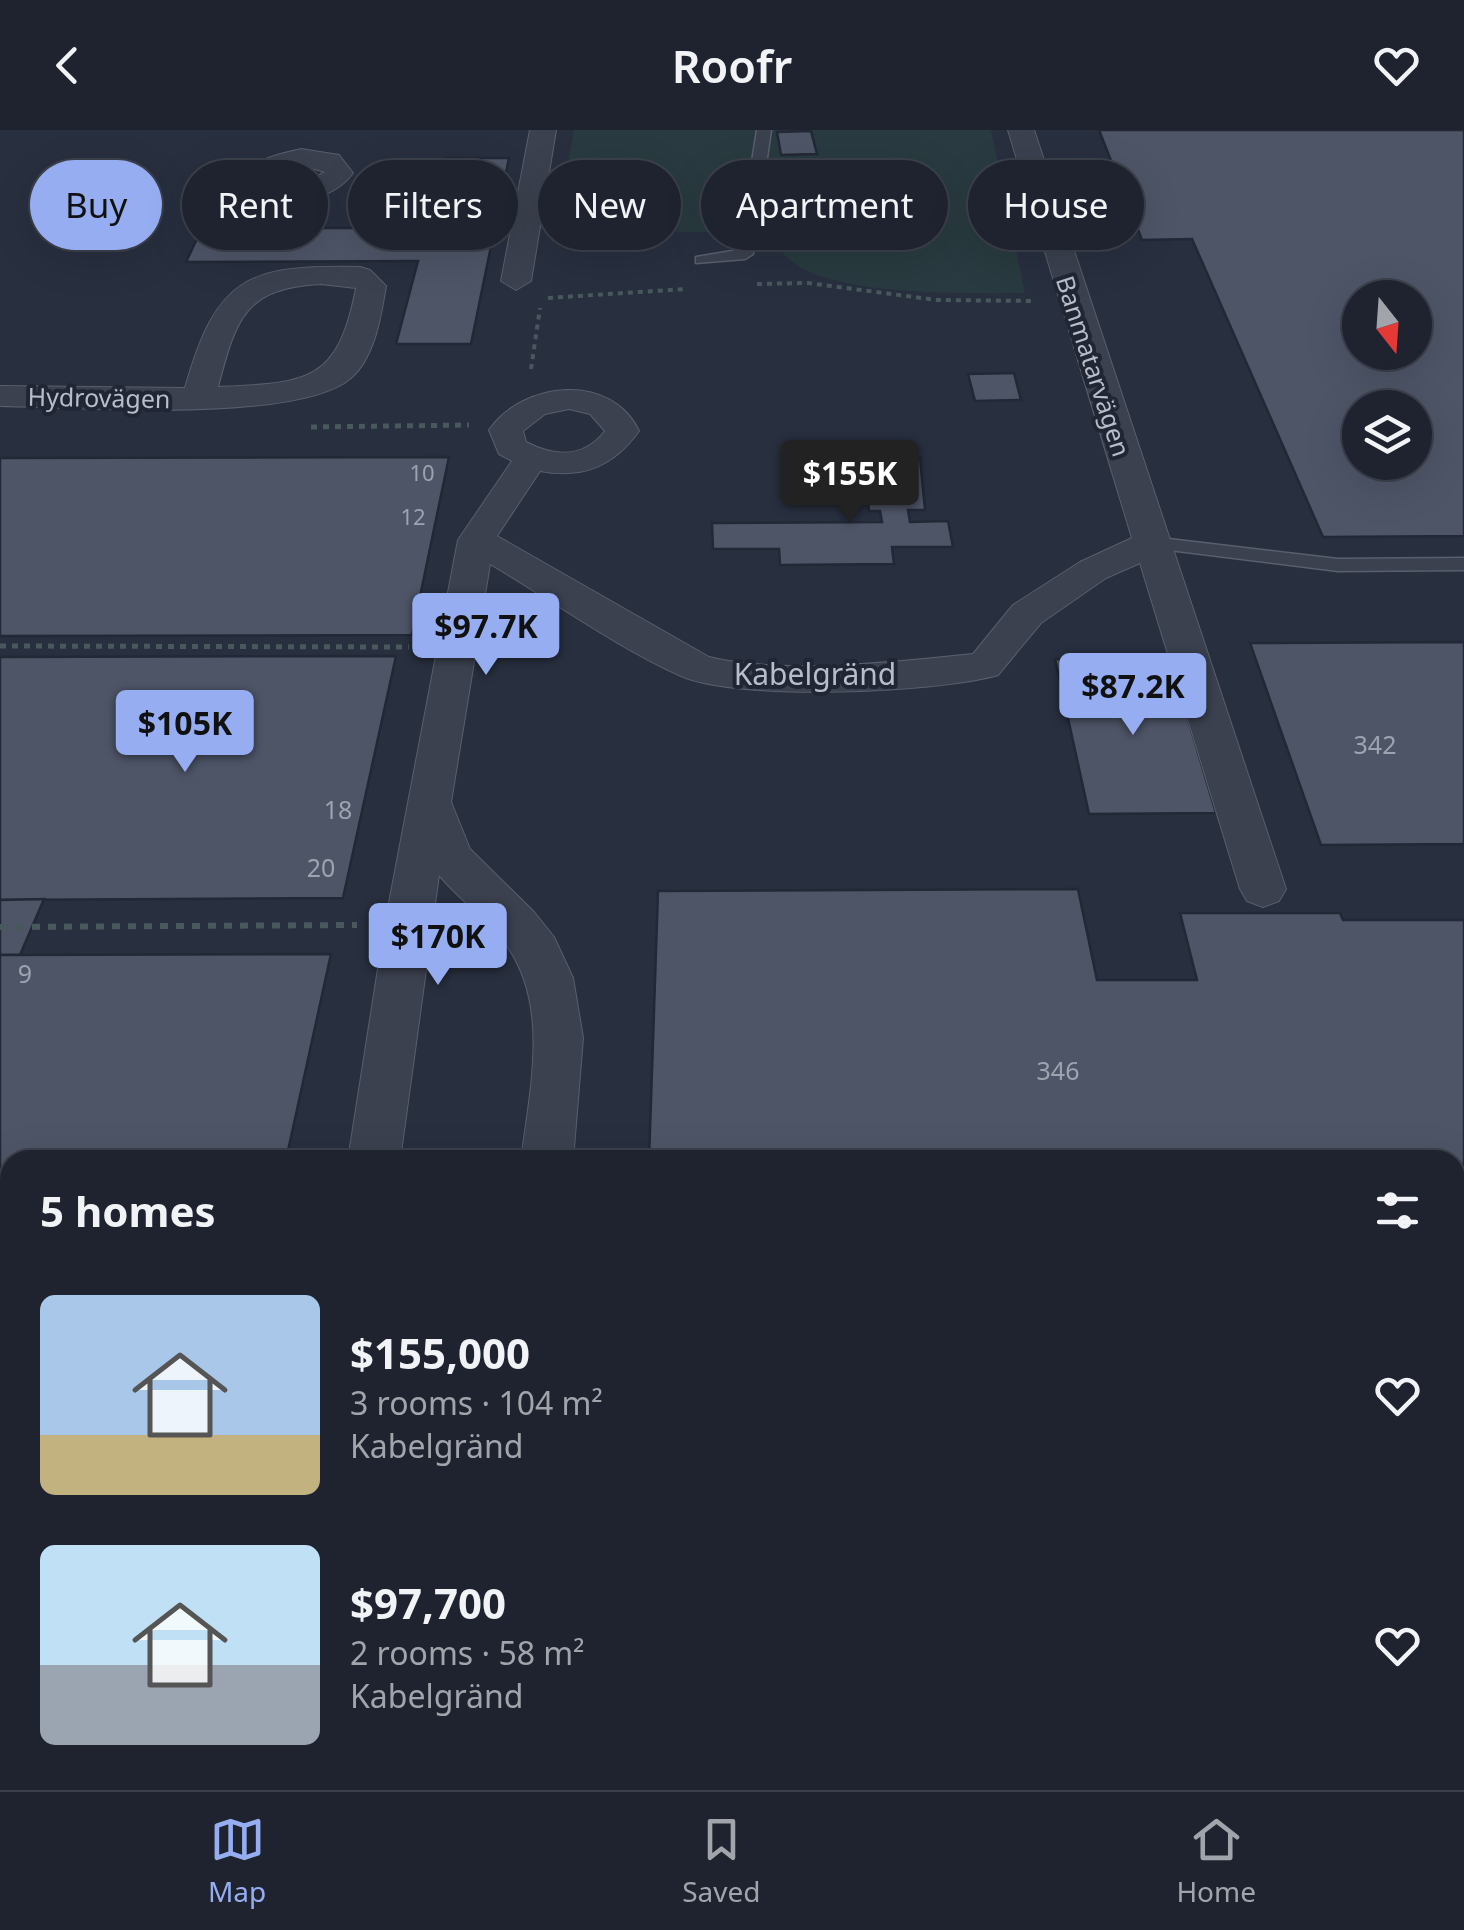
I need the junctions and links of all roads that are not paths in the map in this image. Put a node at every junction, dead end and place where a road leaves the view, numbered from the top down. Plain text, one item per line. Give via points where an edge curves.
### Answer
1 (543, 130) edge
2 (764, 130) edge
3 (1021, 130) edge
4 (353, 141) dead end
5 (330, 161) dead end
6 (701, 260) dead end
7 (516, 280) dead end
8 (0, 396) edge
9 (199, 398) junction
10 (530, 460) dead end
11 (476, 540) junction
12 (1148, 545) junction
13 (1464, 564) edge
14 (431, 805) junction
15 (1263, 889) dead end
16 (375, 1150) edge
17 (548, 1150) edge

1 - 7 street
2 - 6 lane via 746,254
3 - 12 street, Banmatarvägen
4 - 5 street
8 - 9 street, Hydrovägen
9 - 9 street, Hydrovägen via 231,312 253,284 324,274 360,276 371,286 364,326 338,374 287,392
10 - 11 street
11 - 12 street, Kabelgränd via 682,660 736,677 903,675 984,666 1027,614 1093,570
11 - 14 street
12 - 13 lane via 1338,565
12 - 15 street, Banmatarvägen
14 - 16 street
14 - 17 street via 440,843 472,884 520,927 542,961 556,1002 560,1040

